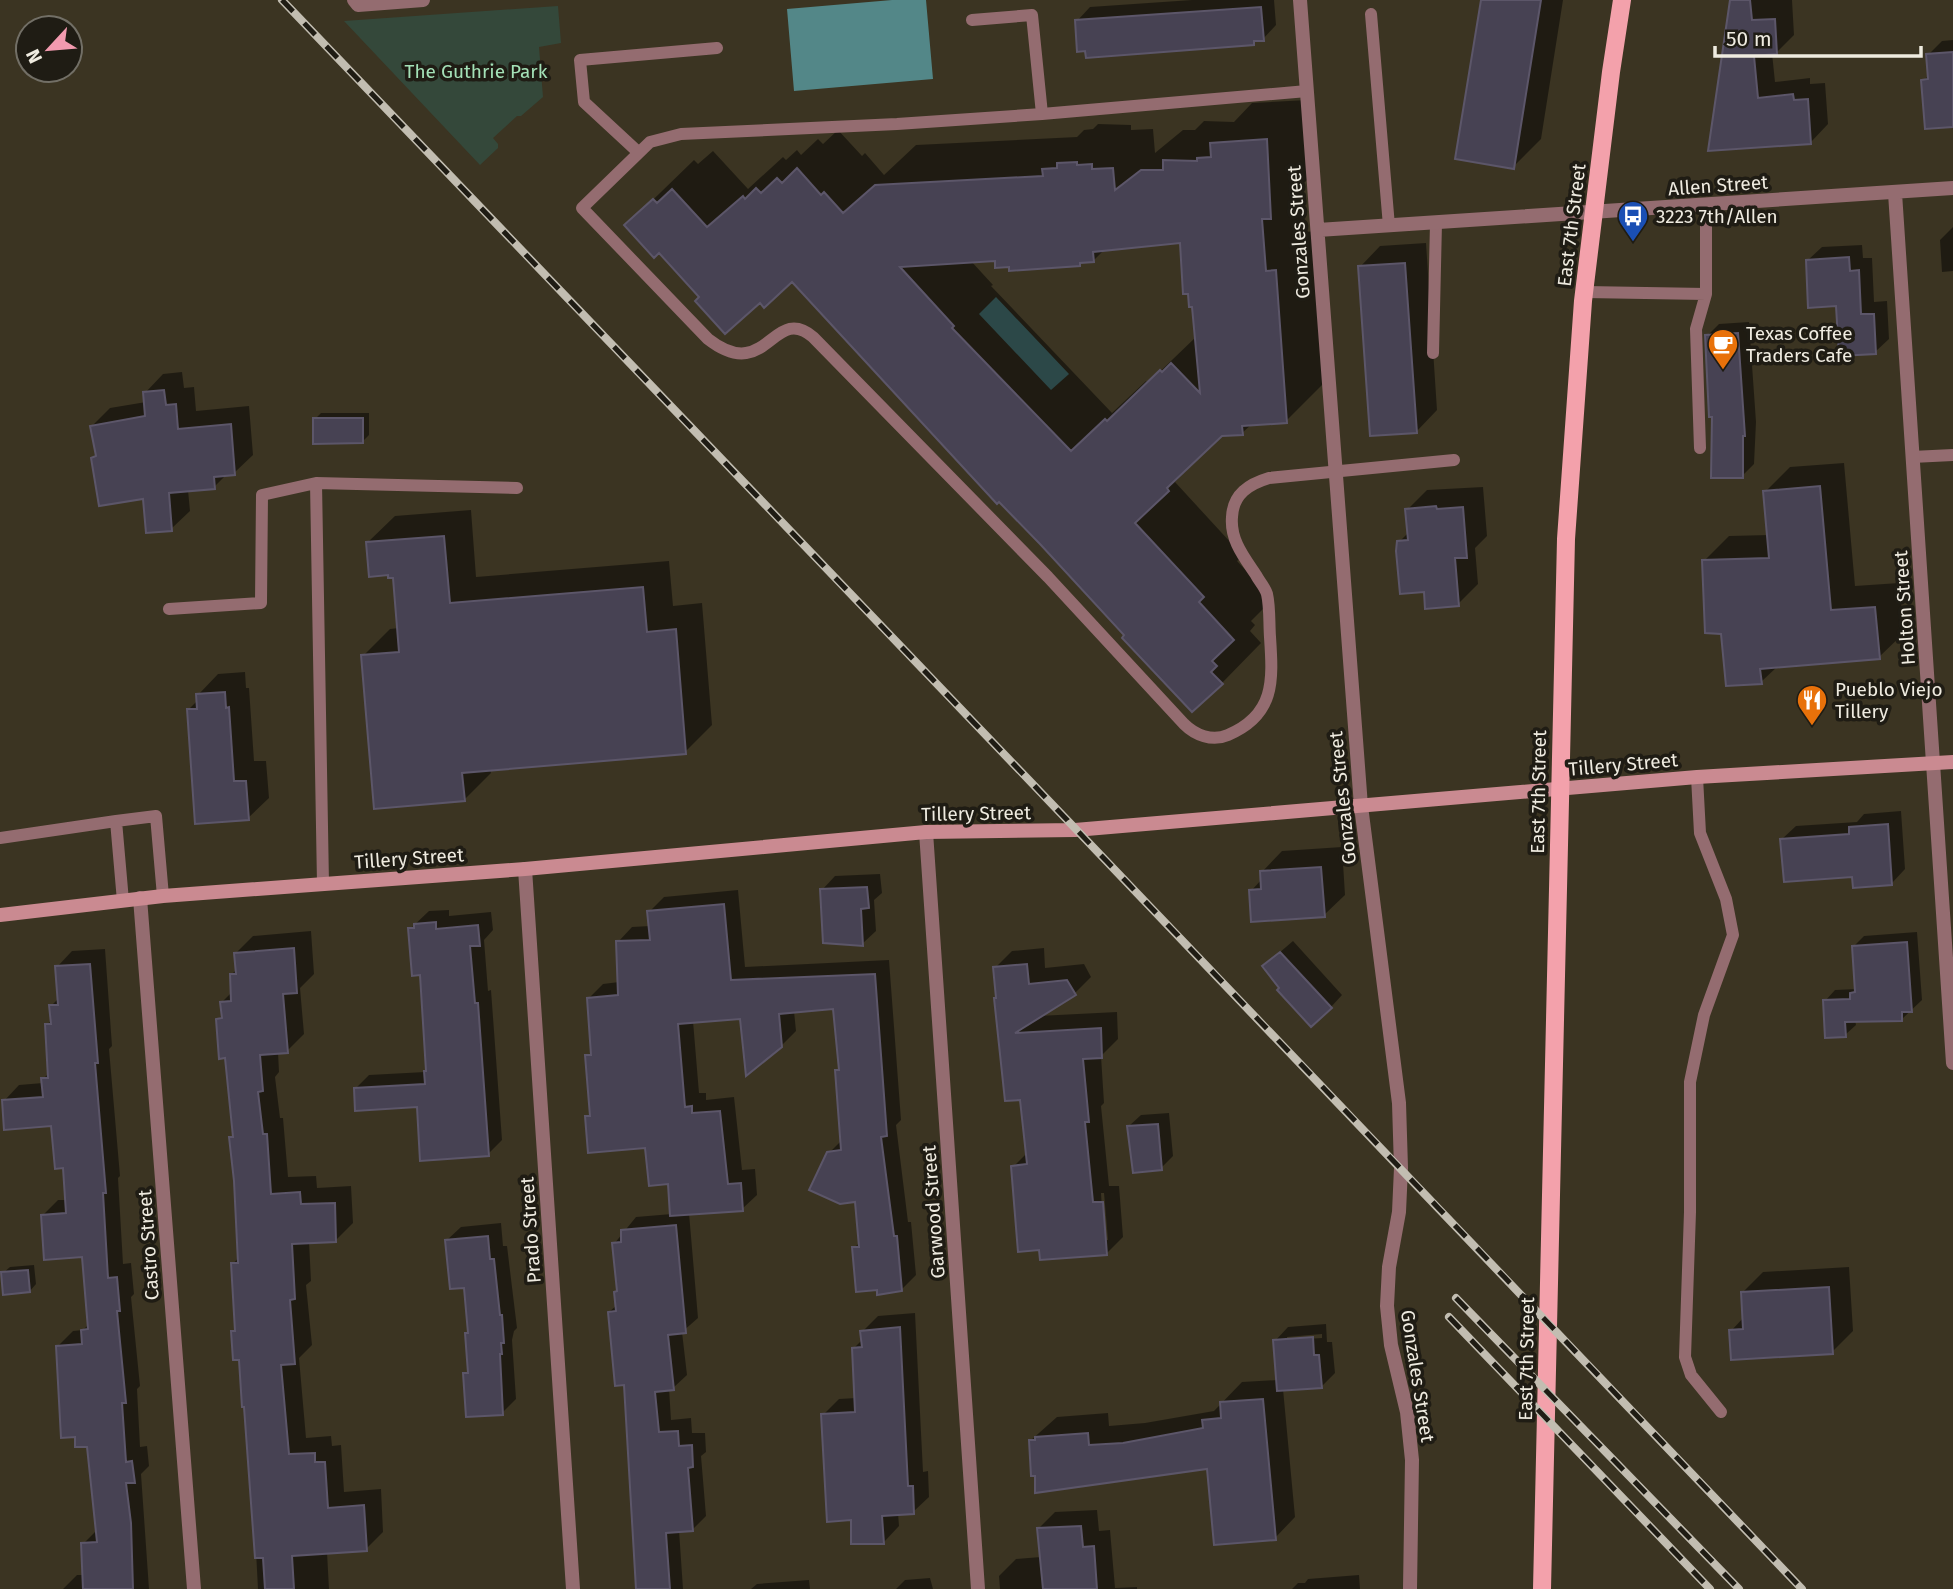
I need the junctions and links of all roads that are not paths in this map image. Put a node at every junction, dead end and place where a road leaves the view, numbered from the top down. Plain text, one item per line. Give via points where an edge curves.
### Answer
1 (423, 0) edge
2 (1300, 0) edge
3 (1622, 0) edge
4 (356, 2) edge
5 (1371, 14) dead end
6 (972, 20) dead end
7 (717, 48) dead end
8 (1307, 91) junction
9 (1042, 114) junction
10 (638, 152) junction
11 (1953, 188) edge
12 (1895, 193) junction
13 (1706, 204) junction
14 (1594, 214) junction
15 (1436, 223) junction
16 (1389, 226) junction
17 (1318, 230) junction
18 (1585, 292) junction
19 (1706, 294) junction
20 (1433, 353) dead end
21 (1700, 448) dead end
22 (1953, 455) edge
23 (1912, 457) junction
24 (1454, 460) dead end
25 (1335, 471) junction
26 (316, 483) junction
27 (517, 488) dead end
28 (169, 609) dead end
29 (1953, 762) edge
30 (1933, 763) junction
31 (1697, 777) junction
32 (1361, 806) junction
33 (116, 821) junction
34 (926, 832) junction
35 (0, 838) edge
36 (525, 869) junction
37 (323, 884) junction
38 (163, 895) junction
39 (140, 898) junction
40 (123, 901) junction
41 (0, 915) edge
42 (1953, 1063) edge
43 (1721, 1412) dead end
44 (194, 1589) edge
45 (573, 1589) edge
46 (978, 1589) edge
47 (1410, 1589) edge
48 (1542, 1589) edge

1 - 4 street
2 - 8 street, Gonzales Street
3 - 14 main road, East 7th Street
5 - 16 lane
6 - 9 lane via 1032,15
7 - 10 lane via 580,60 584,102
8 - 9 lane
8 - 17 street, Gonzales Street
9 - 10 lane via 681,134 650,142
10 - 25 lane via 582,208 708,340 736,355 750,354 786,330 805,330 1048,577 1193,733 1225,737 1243,727 1263,709 1271,689 1266,592 1233,538 1231,516 1236,499 1250,484 1269,478
11 - 12 street, Allen Street
12 - 13 street, Allen Street
12 - 23 street, Holton Street
13 - 14 street, Allen Street
13 - 19 lane
14 - 15 street, Allen Street
14 - 18 main road, East 7th Street
15 - 16 street, Allen Street
15 - 20 lane
16 - 17 street, Allen Street
17 - 25 street, Gonzales Street
18 - 19 lane
18 - 48 main road, East 7th Street via 1566,539
19 - 21 lane via 1696,329
22 - 23 lane
23 - 30 street, Holton Street
24 - 25 lane
25 - 32 street, Gonzales Street
26 - 27 lane
26 - 28 lane via 262,495 261,603
26 - 37 lane
29 - 30 street, Tillery Street
30 - 31 street, Tillery Street
30 - 42 street, Holton Street
31 - 32 street, Tillery Street
31 - 43 lane via 1700,833 1726,899 1733,935 1704,1015 1690,1082 1685,1357 1691,1375
32 - 34 street, Tillery Street via 1075,830
32 - 47 street, Gonzales Street via 1399,1103 1399,1212 1387,1306 1412,1460
33 - 35 lane
33 - 38 lane via 156,816
33 - 40 lane
34 - 36 street, Tillery Street
34 - 46 street, Garwood Street
36 - 37 street, Tillery Street
36 - 45 street, Prado Street
37 - 38 street, Tillery Street
38 - 39 street, Tillery Street
39 - 40 street, Tillery Street
39 - 44 street, Castro Street
40 - 41 street, Tillery Street

